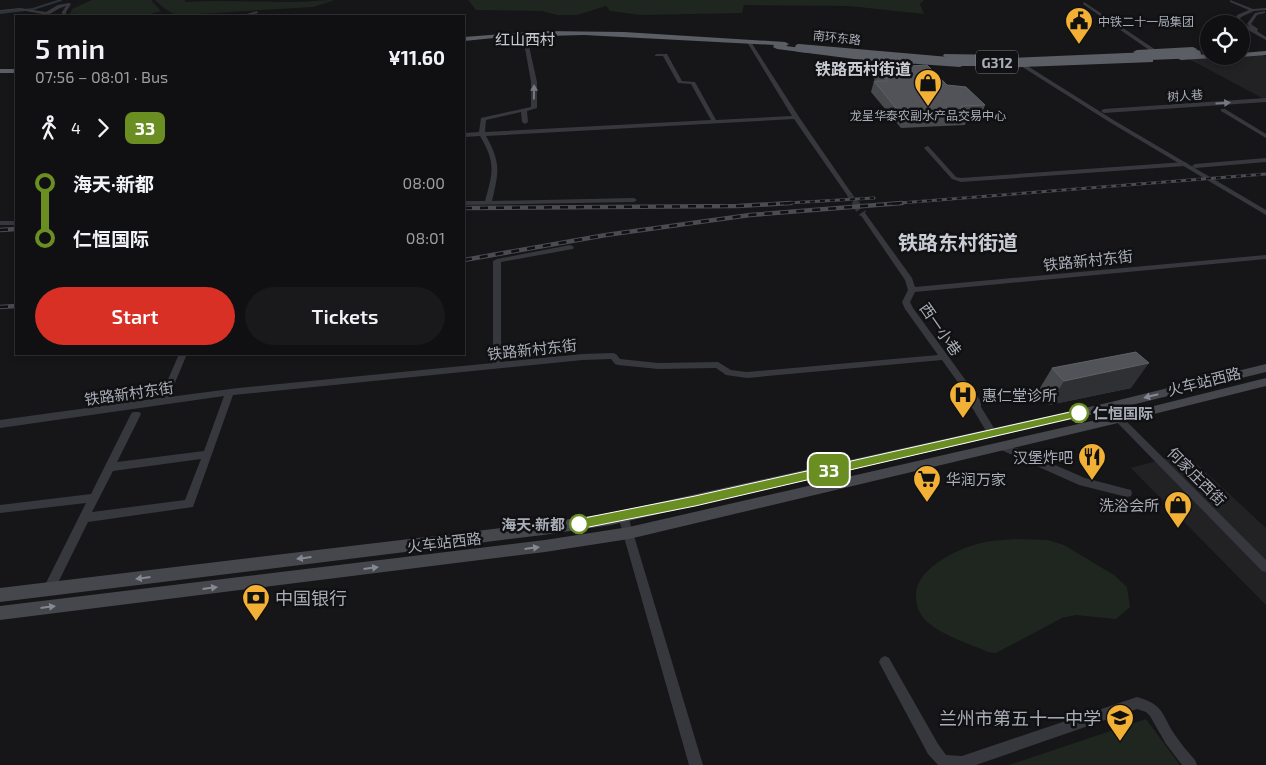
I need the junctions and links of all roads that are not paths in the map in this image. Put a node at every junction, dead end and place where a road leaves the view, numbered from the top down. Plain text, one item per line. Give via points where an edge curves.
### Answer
1 (1231, 1) dead end
2 (1084, 4) dead end
3 (20, 9) joint
4 (1253, 10) junction
5 (1266, 10) edge
6 (0, 11) edge
7 (257, 12) dead end
8 (48, 13) junction
9 (44, 15) edge
10 (64, 15) edge
11 (246, 15) edge
12 (1251, 28) junction
13 (1266, 32) edge
14 (525, 37) junction
15 (465, 39) edge
16 (1266, 39) edge
17 (465, 43) edge
18 (750, 43) junction
19 (778, 45) junction
20 (1154, 51) junction
21 (1200, 51) edge
22 (1200, 52) edge
23 (1250, 52) edge
24 (1266, 52) edge
25 (657, 55) dead end
26 (1021, 56) junction
27 (1010, 57) junction
28 (1200, 57) edge
29 (1033, 65) junction
30 (15, 66) edge
31 (1023, 66) junction
32 (0, 67) edge
33 (0, 71) edge
34 (15, 71) edge
35 (1266, 101) edge
36 (524, 110) junction
37 (1223, 110) dead end
38 (1104, 111) junction
39 (796, 117) junction
40 (525, 122) dead end
41 (714, 122) junction
42 (482, 134) junction
43 (465, 136) edge
44 (1266, 136) edge
45 (927, 148) dead end
46 (1266, 160) edge
47 (1185, 164) junction
48 (1195, 166) junction
49 (849, 194) tunnel mouth
50 (634, 200) dead end
51 (488, 202) junction
52 (465, 203) edge
53 (1266, 207) edge
54 (1266, 213) edge
55 (863, 214) tunnel mouth
56 (0, 223) edge
57 (15, 223) edge
58 (570, 247) dead end
59 (1266, 257) edge
60 (912, 290) junction
61 (183, 355) edge
62 (942, 357) junction
63 (497, 366) junction
64 (1266, 368) edge
65 (1266, 382) edge
66 (230, 392) junction
67 (162, 402) junction
68 (1107, 407) junction
69 (136, 414) dead end
70 (1118, 419) junction
71 (0, 424) edge
72 (992, 433) junction
73 (1002, 446) junction
74 (207, 454) junction
75 (110, 467) junction
76 (1127, 493) dead end
77 (95, 498) junction
78 (0, 509) edge
79 (623, 516) junction
80 (84, 518) junction
81 (628, 533) junction
82 (1266, 566) edge
83 (48, 589) junction
84 (0, 595) edge
85 (0, 613) edge
86 (885, 662) dead end
87 (696, 765) edge
88 (1190, 765) edge

1 - 4 street
2 - 20 street
3 - 6 street
3 - 8 street
4 - 5 street
4 - 12 street via 1239,16 1237,21
5 - 12 street via 1251,19
7 - 11 street
8 - 9 street
8 - 10 street via 69,4
12 - 13 street
12 - 16 street
14 - 17 highway, 南环东路 / G312
14 - 18 highway, 南环东路 / G312 via 585,36
36 -> 14 street via 534,108 534,82
15 - 18 highway, 南环东路 / G312 via 587,32
18 - 19 highway, 南环东路 / G312
18 - 39 street
19 - 22 highway, 南环东路 / G312, bridge via 960,62
19 - 27 highway, 南环东路 via 798,42 949,56
19 - 31 highway via 910,62
20 - 21 highway, 南环东路 / G312
20 - 26 highway, 南环东路
23 - 24 highway
25 - 41 street via 666,55 680,82 693,83
26 - 27 highway, 南环东路
26 - 29 street
27 - 31 street
28 - 29 highway
29 - 31 highway
29 - 38 street
30 - 32 highway
31 - 47 street
33 - 34 highway
38 -> 35 street, 树人巷
36 - 40 street
36 - 42 street via 483,119
37 - 44 street
38 - 48 street
39 - 41 street
39 - 49 street
41 - 42 street
42 - 43 street
42 - 51 street via 494,158 496,174
45 - 47 street via 954,178 961,180
46 - 48 street
47 - 54 street
48 - 53 street
50 - 51 street
51 - 52 street
55 - 60 street, 西一小巷 via 909,280
56 - 57 street
58 - 63 street via 497,261
59 - 60 street, 铁路新村东街
60 - 62 street, 西一小巷 via 906,302 909,309
61 - 67 street
62 - 63 street, 铁路新村东街 via 747,375 729,374 718,365 632,364 618,362 613,356
62 - 72 street, 西一小巷 via 977,402 976,407
63 - 66 street, 铁路新村东街
64 -> 68 main road, 火车站西路
65 - 70 main road, 火车站西路
66 - 67 street, 铁路新村东街
66 - 74 street
67 - 71 street, 铁路新村东街
68 - 70 street, 何家庄西街
68 - 72 main road, 火车站西路
69 - 75 street
70 - 73 main road, 火车站西路
70 - 82 street, 何家庄西街
72 - 79 main road, 火车站西路
73 - 76 street via 1082,482
73 - 81 main road, 火车站西路
74 - 75 street
74 - 80 street via 188,504
75 - 77 street
77 - 78 street
77 - 80 street
79 - 81 street
79 -> 83 main road, 火车站西路 via 543,529
80 - 83 street
85 -> 81 main road, 火车站西路 via 526,549
81 - 87 street
83 - 84 main road, 火车站西路
86 - 88 street via 933,750 943,760 962,764 1137,704 1149,706 1160,718 1167,735

